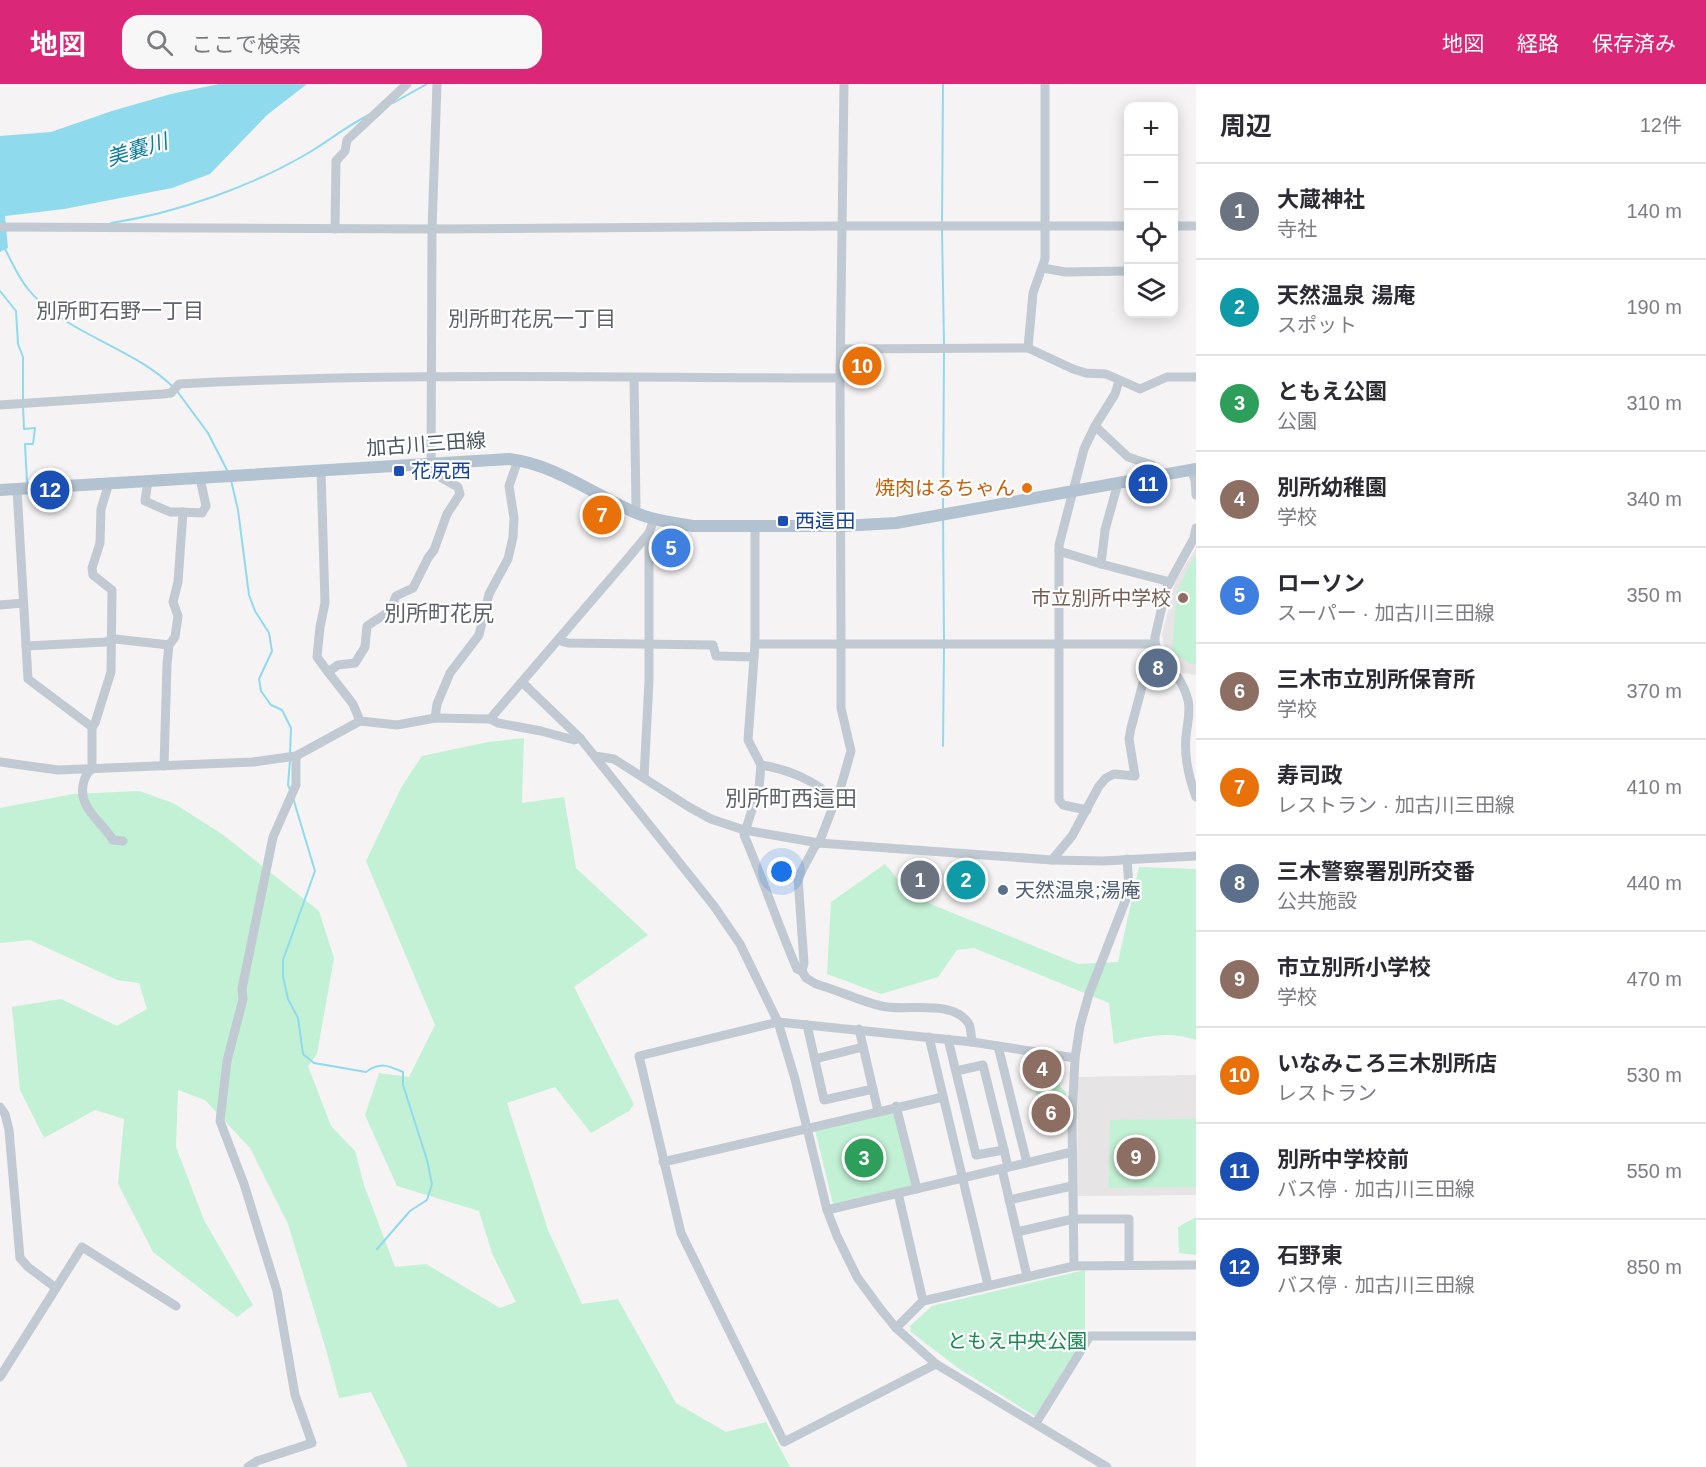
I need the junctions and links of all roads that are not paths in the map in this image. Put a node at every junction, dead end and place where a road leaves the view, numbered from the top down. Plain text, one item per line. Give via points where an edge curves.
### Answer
1 (407, 84) edge
2 (437, 84) edge
3 (844, 84) edge
4 (1045, 84) edge
5 (843, 226) junction
6 (1124, 226) edge
7 (1178, 226) edge
8 (1196, 226) edge
9 (3, 227) edge
10 (1045, 227) junction
11 (335, 229) junction
12 (432, 230) junction
13 (1043, 268) junction
14 (1124, 271) edge
15 (1028, 348) junction
16 (840, 349) junction
17 (1196, 377) edge
18 (432, 378) junction
19 (634, 378) junction
20 (840, 378) junction
21 (1119, 381) junction
22 (0, 405) edge
23 (1095, 426) junction
24 (518, 460) junction
25 (431, 465) junction
26 (321, 470) junction
27 (1193, 470) edge
28 (1161, 476) junction
29 (200, 478) junction
30 (148, 481) junction
31 (109, 483) junction
32 (1118, 483) junction
33 (17, 489) junction
34 (0, 490) edge
35 (1073, 492) junction
36 (1196, 495) edge
37 (183, 512) junction
38 (634, 512) junction
39 (654, 519) junction
40 (841, 526) junction
41 (755, 527) junction
42 (649, 533) junction
43 (1195, 535) edge
44 (1059, 551) junction
45 (1101, 564) junction
46 (1170, 582) junction
47 (24, 603) junction
48 (0, 605) edge
49 (558, 640) junction
50 (110, 641) junction
51 (650, 644) junction
52 (755, 644) junction
53 (841, 644) junction
54 (1059, 644) junction
55 (1155, 644) junction
56 (169, 645) junction
57 (26, 646) junction
58 (754, 657) junction
59 (328, 672) junction
60 (523, 683) junction
61 (1192, 704) edge
62 (435, 718) junction
63 (490, 719) junction
64 (360, 721) junction
65 (92, 727) junction
66 (580, 738) junction
67 (296, 756) junction
68 (595, 756) junction
69 (0, 762) edge
70 (761, 765) junction
71 (164, 766) junction
72 (92, 769) junction
73 (644, 777) junction
74 (1196, 797) edge
75 (835, 801) junction
76 (1087, 810) junction
77 (744, 830) junction
78 (123, 841) dead end
79 (819, 843) junction
80 (1196, 856) edge
81 (1052, 860) junction
82 (1127, 860) junction
83 (802, 971) junction
84 (778, 1022) junction
85 (807, 1025) junction
86 (859, 1029) junction
87 (929, 1037) junction
88 (948, 1039) junction
89 (972, 1042) junction
90 (998, 1046) junction
91 (863, 1047) junction
92 (1075, 1058) junction
93 (815, 1059) junction
94 (956, 1071) junction
95 (873, 1089) junction
96 (943, 1097) junction
97 (896, 1106) junction
98 (0, 1107) edge
99 (878, 1111) junction
100 (806, 1128) junction
101 (1004, 1150) junction
102 (1072, 1152) junction
103 (663, 1162) junction
104 (1027, 1163) junction
105 (1005, 1168) junction
106 (962, 1178) junction
107 (1072, 1185) junction
108 (916, 1188) junction
109 (898, 1193) junction
110 (1009, 1200) junction
111 (827, 1210) junction
112 (1073, 1219) junction
113 (1017, 1232) junction
114 (1129, 1265) junction
115 (1196, 1265) edge
116 (1074, 1266) junction
117 (1027, 1276) junction
118 (988, 1285) junction
119 (56, 1288) junction
120 (923, 1301) junction
121 (176, 1306) dead end
122 (896, 1328) junction
123 (1196, 1336) edge
124 (936, 1364) junction
125 (0, 1377) edge
126 (1036, 1423) junction
127 (248, 1467) edge
128 (1107, 1467) edge

1 - 11 street via 347,140 345,151 336,161
2 - 12 street
3 - 5 street
4 - 10 street
5 - 10 street
5 - 12 street
5 - 16 street
6 - 10 street
7 - 8 street
9 - 11 street
10 - 13 street
11 - 12 street
12 - 18 street
13 - 14 street via 1065,272
13 - 15 street via 1033,293
15 - 16 street
15 - 21 street via 1073,369 1106,374
16 - 20 street
17 - 21 street via 1167,377 1140,388
18 - 19 street
18 - 22 street via 179,384 171,393
18 - 25 street
19 - 20 street
19 - 38 street
20 - 40 street
21 - 23 street
23 - 28 street via 1128,457 1152,465
23 - 35 street via 1084,449
24 - 25 main road, 加古川三田線
24 - 38 main road, 加古川三田線 via 545,468
24 - 62 street via 509,486 514,518 508,559 489,594 479,635 450,673
25 - 26 main road, 加古川三田線
25 - 59 street via 433,475 458,487 460,494 447,514 434,550 413,588 396,596 390,612 367,626 365,647 355,663 338,665
26 - 29 main road, 加古川三田線
26 - 59 street via 325,603 317,657
27 - 28 main road, 加古川三田線
27 - 36 street
28 - 32 main road, 加古川三田線
29 - 30 main road, 加古川三田線
29 - 37 street via 206,506 202,513
30 - 31 main road, 加古川三田線
30 - 37 street via 145,501 170,512
31 - 33 main road, 加古川三田線
31 - 50 street via 92,568 93,575 112,590
32 - 35 main road, 加古川三田線
32 - 45 street via 1105,530
33 - 34 main road, 加古川三田線
33 - 47 street
35 - 40 main road, 加古川三田線 via 918,520
35 - 44 street
37 - 56 street via 173,602 178,616 175,637
38 - 39 main road, 加古川三田線
39 - 41 main road, 加古川三田線 via 693,526
39 - 42 street
40 - 41 main road, 加古川三田線
40 - 53 street
41 - 52 street
42 - 49 street
42 - 51 street
43 - 46 street
44 - 45 street
44 - 54 street
45 - 46 street
46 - 55 street
47 - 48 street
47 - 57 street
49 - 51 street
49 - 60 street
50 - 56 street
50 - 57 street
50 - 65 street via 111,672
51 - 58 street via 712,645 716,656
51 - 73 street
52 - 53 street
52 - 58 street
53 - 54 street
53 - 75 street via 841,708 851,751
54 - 55 street
54 - 76 street via 1059,800 1063,805
55 - 61 street via 1177,673
55 - 76 street via 1129,739 1135,776 1114,774 1106,778
56 - 71 street
57 - 65 street via 28,679
58 - 70 street via 748,740
59 - 64 street via 353,704
60 - 63 street
60 - 66 street
61 - 74 street via 1186,738 1188,770
62 - 63 street
62 - 64 street via 397,725
63 - 66 street via 574,740
64 - 67 street
65 - 72 street
66 - 68 street
67 - 71 street
67 - 127 street via 296,785 273,837 243,999 227,1061 220,1121 277,1291 295,1395 312,1443
68 - 73 street via 614,759
68 - 84 street via 714,906 740,944
69 - 72 street via 58,770
70 - 75 street via 782,768 827,792
70 - 77 street via 759,788
71 - 72 street
72 - 78 street via 87,772 81,792 88,809 113,840
73 - 77 street via 711,819
75 - 79 street
76 - 81 street
77 - 79 street
77 - 83 street via 786,944 797,969
79 - 81 street
79 - 83 street via 798,878
80 - 82 street
81 - 82 street
82 - 92 street via 1126,899 1082,1015
83 - 89 street via 816,984 880,1006 926,1006 960,1015 970,1024
84 - 85 street
84 - 100 street
84 - 103 street via 639,1056
85 - 86 street
85 - 93 street
86 - 87 street
86 - 91 street
87 - 88 street
87 - 96 street
88 - 89 street
88 - 94 street
89 - 90 street
90 - 92 street
90 - 104 street
91 - 93 street
91 - 95 street
92 - 102 street
93 - 95 street via 824,1100
94 - 101 street via 976,1155
94 - 101 street via 983,1065
95 - 99 street
96 - 97 street
96 - 106 street
97 - 99 street
97 - 108 street
98 - 119 street via 9,1130 21,1258
99 - 100 street
100 - 103 street
100 - 111 street
101 - 105 street
102 - 104 street
102 - 107 street
103 - 124 street via 681,1233 784,1442
104 - 105 street
105 - 106 street
105 - 110 street
106 - 108 street
106 - 118 street
107 - 110 street
107 - 112 street
108 - 109 street
109 - 111 street
109 - 120 street
110 - 113 street
111 - 122 street via 857,1277
112 - 113 street
112 - 114 street via 1129,1219
112 - 116 street
113 - 117 street
114 - 115 street
114 - 116 street
116 - 117 street
117 - 118 street
118 - 120 street
119 - 121 street via 82,1247
119 - 125 street
120 - 122 street
122 - 124 street
123 - 126 street via 1089,1336
124 - 126 street
126 - 128 street

